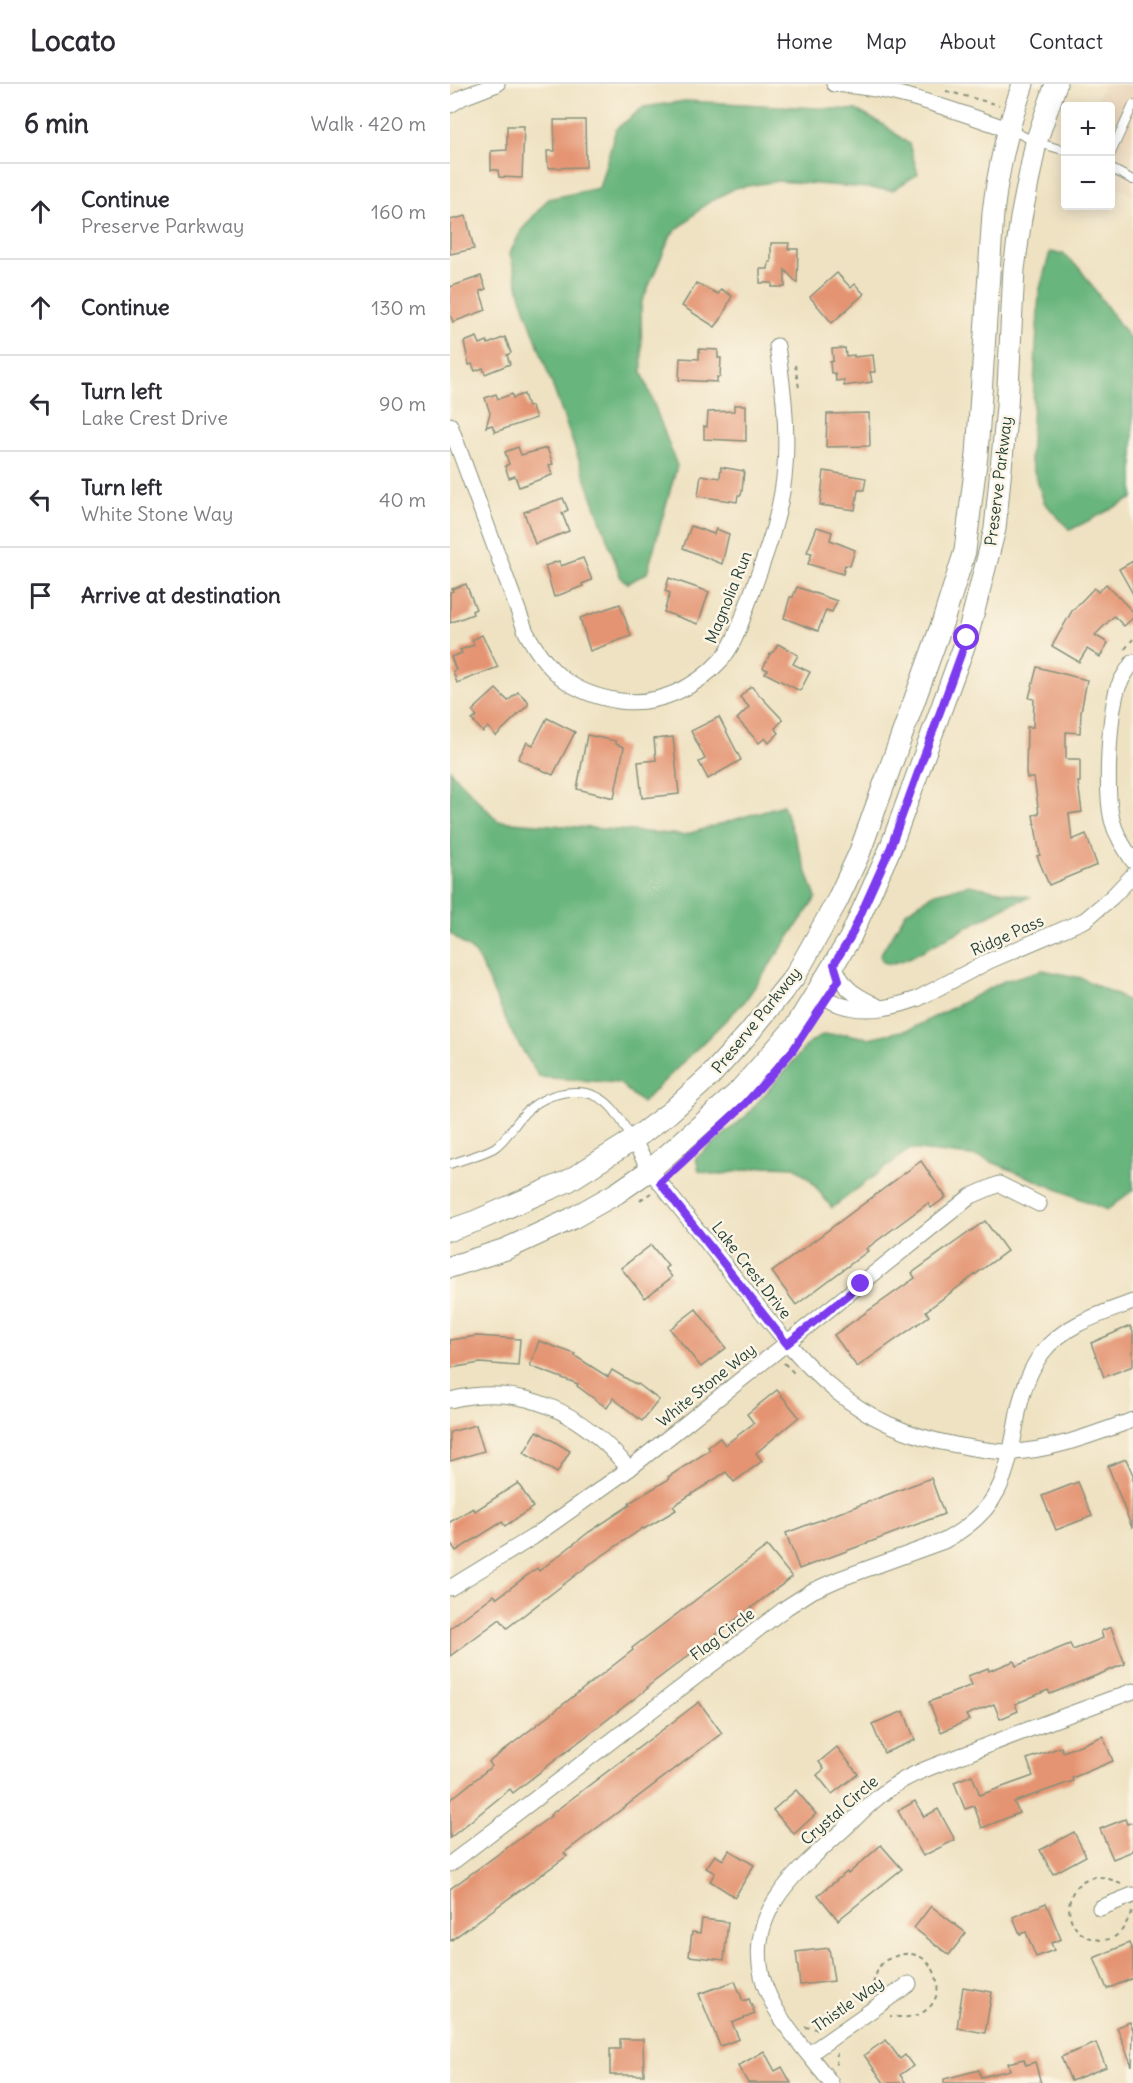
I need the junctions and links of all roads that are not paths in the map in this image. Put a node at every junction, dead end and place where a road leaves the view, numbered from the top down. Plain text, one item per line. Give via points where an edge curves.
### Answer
1 (497, 84) edge
2 (834, 84) edge
3 (1023, 84) edge
4 (1056, 84) edge
5 (450, 105) edge
6 (1133, 105) edge
7 (1011, 119) junction
8 (1036, 142) junction
9 (1115, 144) edge
10 (1061, 150) edge
11 (1115, 171) edge
12 (1133, 180) edge
13 (777, 346) dead end
14 (450, 425) edge
15 (1126, 658) edge
16 (1133, 861) edge
17 (1133, 875) edge
18 (834, 964) junction
19 (806, 984) junction
20 (884, 1009) junction
21 (633, 1140) junction
22 (450, 1164) edge
23 (655, 1177) junction
24 (1038, 1204) dead end
25 (450, 1230) edge
26 (450, 1267) edge
27 (1133, 1302) edge
28 (781, 1348) junction
29 (450, 1401) edge
30 (1133, 1420) edge
31 (1011, 1452) junction
32 (629, 1469) junction
33 (450, 1587) edge
34 (1133, 1690) edge
35 (450, 1864) edge
36 (1133, 1895) edge
37 (1100, 1908) dead end
38 (909, 1984) dead end
39 (809, 2054) junction
40 (834, 2076) edge

1 - 5 street
2 - 7 street via 887,90
3 - 7 street, Preserve Parkway
4 - 8 street, Preserve Parkway
6 - 9 lane
7 - 8 lane
7 - 19 street, Preserve Parkway via 997,176 993,213 977,455 965,551 859,854
8 - 10 lane
8 - 18 street, Preserve Parkway via 1014,268 996,529 967,638 890,849 850,938
11 - 12 lane
13 - 14 street, Magnolia Run via 787,437 781,498 773,531 728,650 683,690 652,700 623,701 589,694 565,681 536,651
15 - 16 street via 1111,721 1109,801 1116,830
17 - 20 street, Ridge Pass via 1084,920 989,961 917,999
18 - 19 street, Preserve Parkway
18 - 20 street via 839,980 854,995
19 - 20 street, Ridge Pass via 841,1006
19 - 21 street, Preserve Parkway via 748,1034 669,1113
19 - 23 street, Preserve Parkway via 796,1026 737,1094
21 - 22 lane via 611,1107 595,1095 578,1091 542,1100 492,1149
21 - 23 street, Lake Crest Drive
21 - 25 street, Preserve Parkway via 568,1180
23 - 26 street, Preserve Parkway via 506,1249
23 - 28 street, Lake Crest Drive
24 - 28 street, White Stone Way via 999,1184 971,1196
27 - 31 street, Flag Circle via 1074,1327 1042,1354 1022,1396
28 - 31 street, Lake Crest Drive via 839,1395 906,1432 979,1449
28 - 32 street, White Stone Way
29 - 32 street via 505,1396 552,1406 596,1433
30 - 31 street, Lake Crest Drive via 1051,1446
31 - 35 street, Flag Circle via 999,1490 983,1513 964,1530 812,1591 787,1607
32 - 33 street, White Stone Way via 533,1537
34 - 39 street, Crystal Circle via 902,1780 790,1880 770,1908 763,1926 762,1976 779,2014
36 - 37 street
38 - 39 street, Thistle Way
39 - 40 street, Crystal Circle

